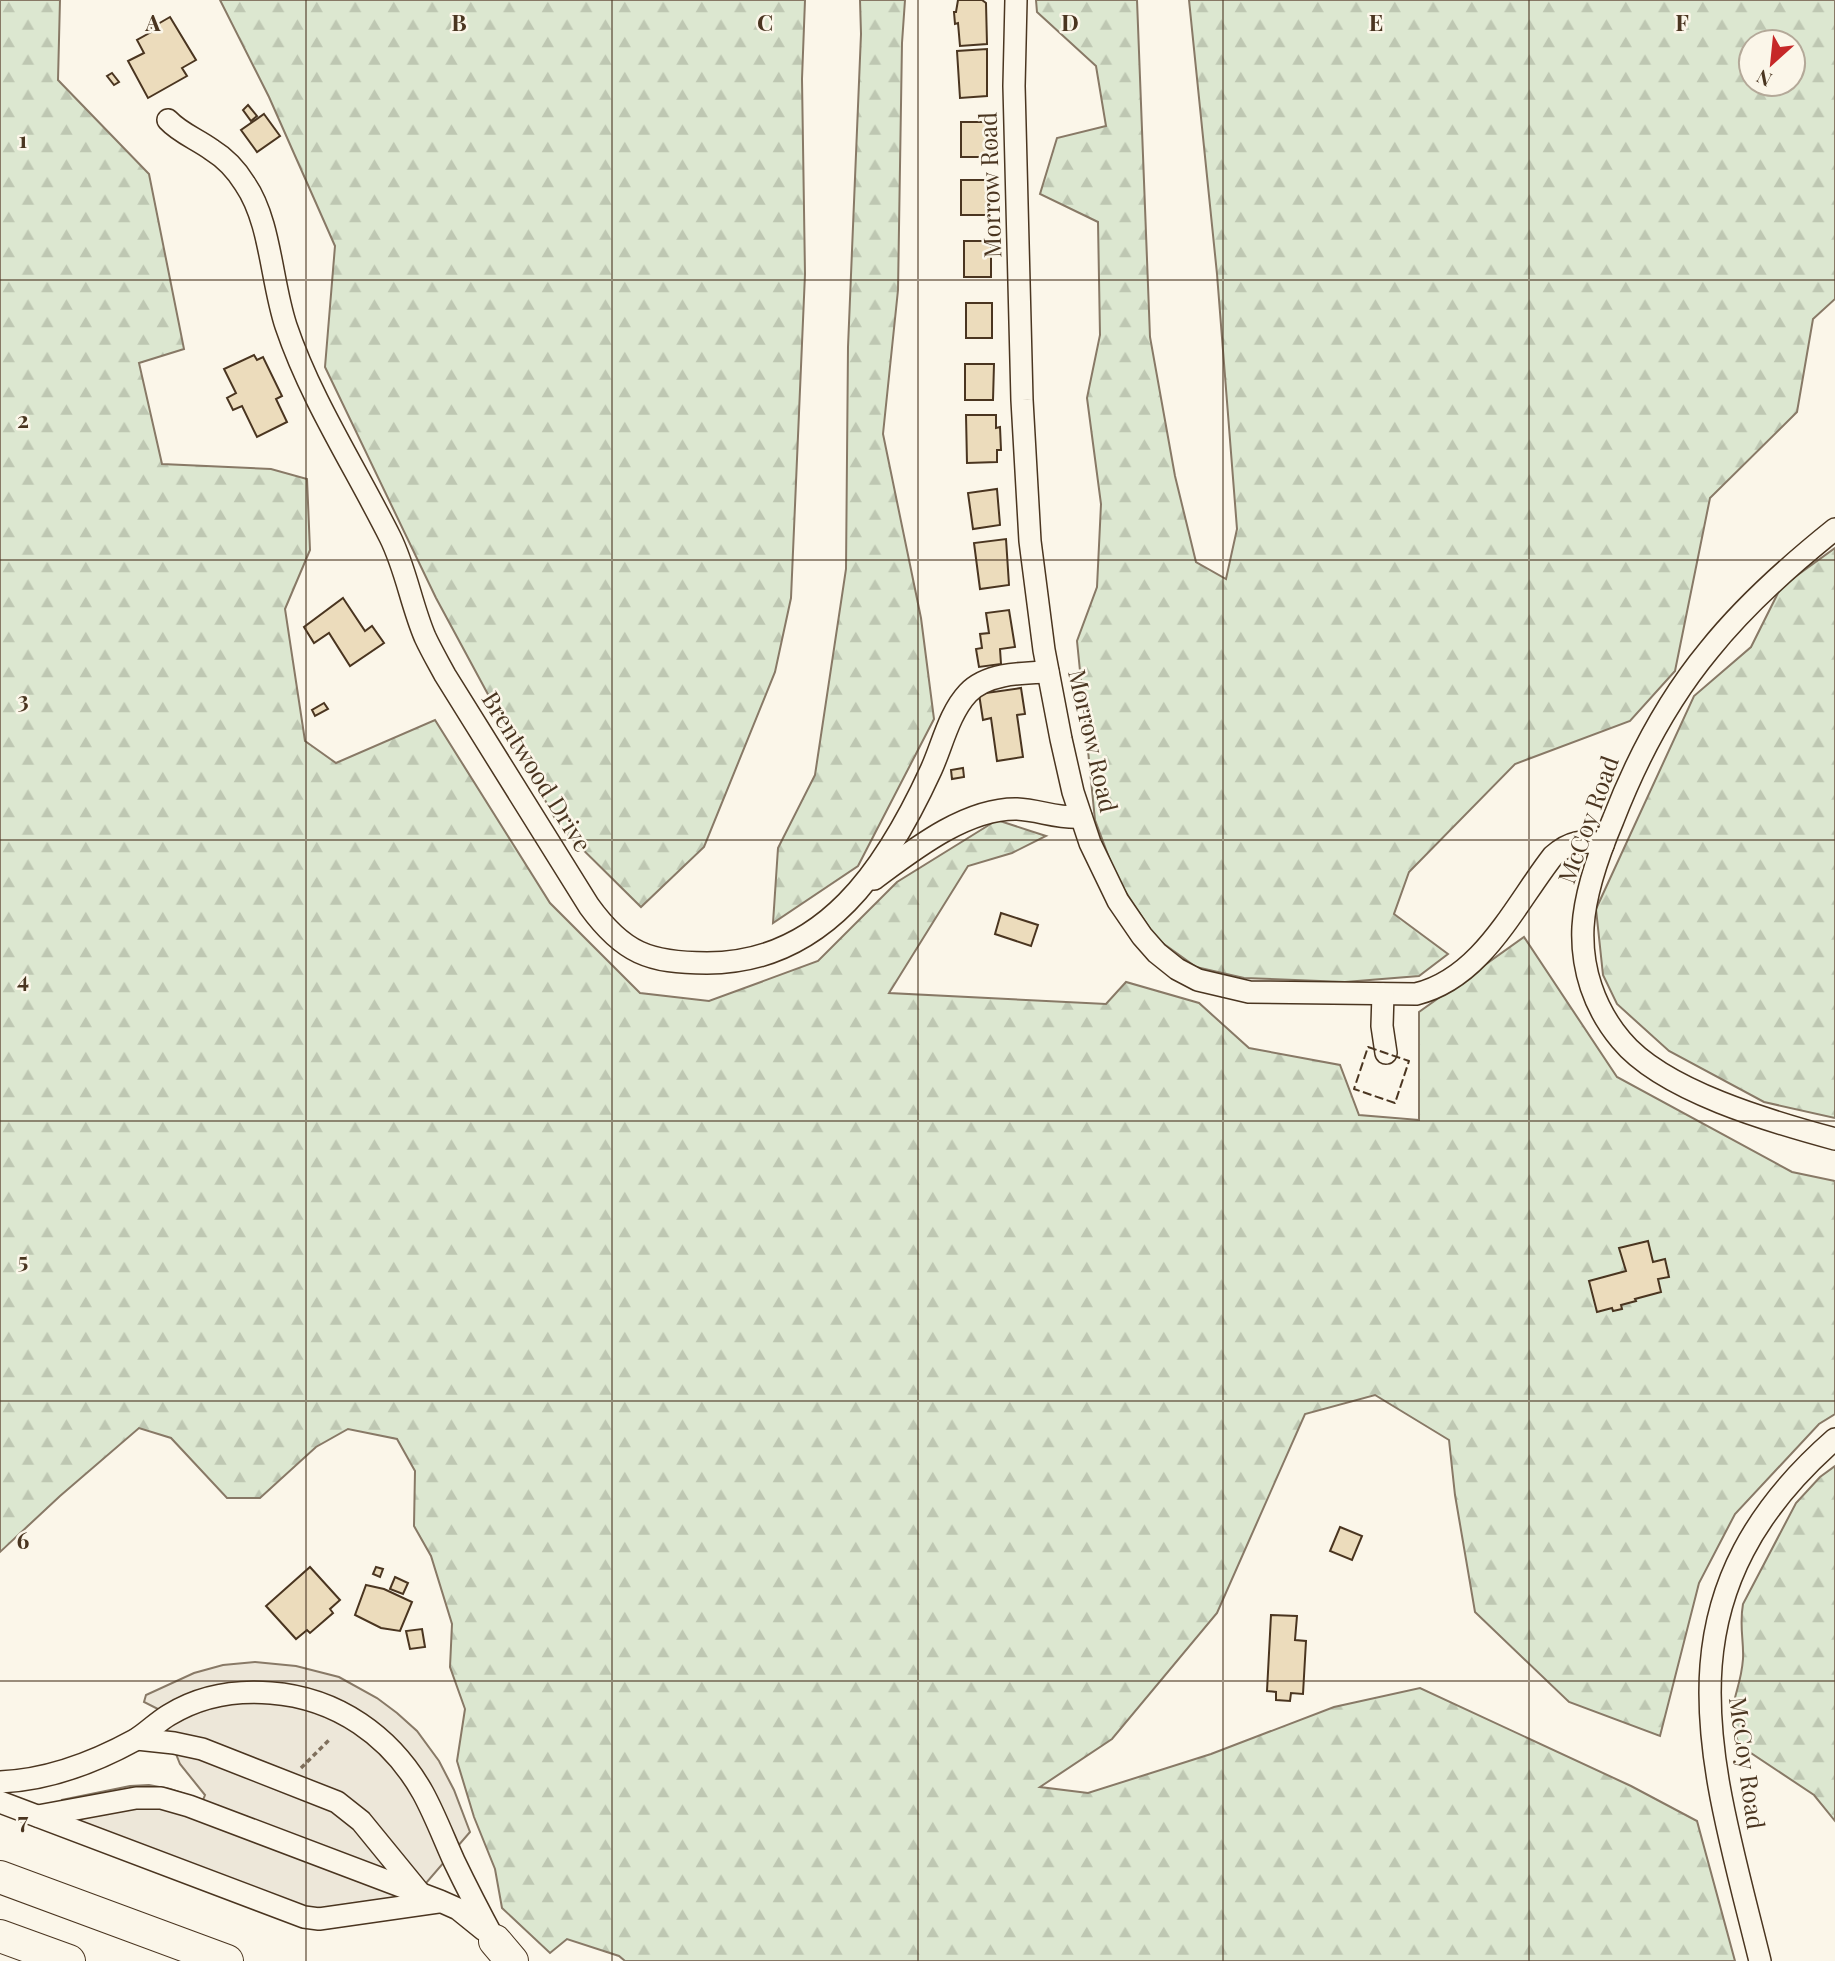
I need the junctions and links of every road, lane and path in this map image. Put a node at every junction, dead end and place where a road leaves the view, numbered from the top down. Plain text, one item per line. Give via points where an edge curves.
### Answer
1 (1016, 0) edge
2 (168, 120) dead end
3 (1835, 529) edge
4 (1048, 672) junction
5 (1081, 817) junction
6 (1602, 845) junction
7 (861, 889) junction
8 (1383, 994) junction
9 (1386, 1053) dead end
10 (1835, 1139) edge
11 (1835, 1439) edge
12 (137, 1739) junction
13 (330, 1739) dead end
14 (297, 1773) dead end
15 (0, 1782) edge
16 (0, 1802) edge
17 (38, 1816) junction
18 (0, 1877) edge
19 (430, 1897) junction
20 (0, 1936) edge
21 (504, 1951) edge
22 (69, 1961) edge
23 (227, 1961) edge
24 (1760, 1961) edge

1 - 4 street, Morrow Road via 1014,86 1025,472
2 - 7 street, Brentwood Drive via 228,163 253,196 296,352 391,538 425,635 445,675 602,924 631,949 665,961 716,963 769,952 805,936
3 - 6 street, McCoy Road via 1734,621 1683,683 1639,757
4 - 5 street, Morrow Road
4 - 7 street, Brentwood Drive via 994,678 969,692 952,719 920,794
5 - 7 street via 1017,809 970,819 934,836
5 - 8 street, Morrow Road via 1118,901 1157,953 1177,969 1198,980 1249,992
6 - 8 street, Morrow Road via 1573,843 1553,856 1474,962 1454,978 1425,992
6 - 10 street, McCoy Road via 1587,902 1584,954 1596,1002 1622,1042 1665,1076 1698,1092
8 - 9 street
11 - 24 street, McCoy Road via 1793,1479 1755,1532 1727,1588 1713,1643 1709,1699 1715,1765
12 - 15 street via 81,1766
12 - 19 street via 202,1749 337,1802 361,1821
12 - 21 street via 169,1715 202,1699 230,1693 289,1694 346,1714 374,1732 423,1793 468,1889
13 - 14 path
16 - 17 street
17 - 19 street via 136,1798 161,1798
17 - 19 street via 304,1917 319,1919
18 - 23 highway
19 - 21 street via 475,1921
20 - 22 highway

